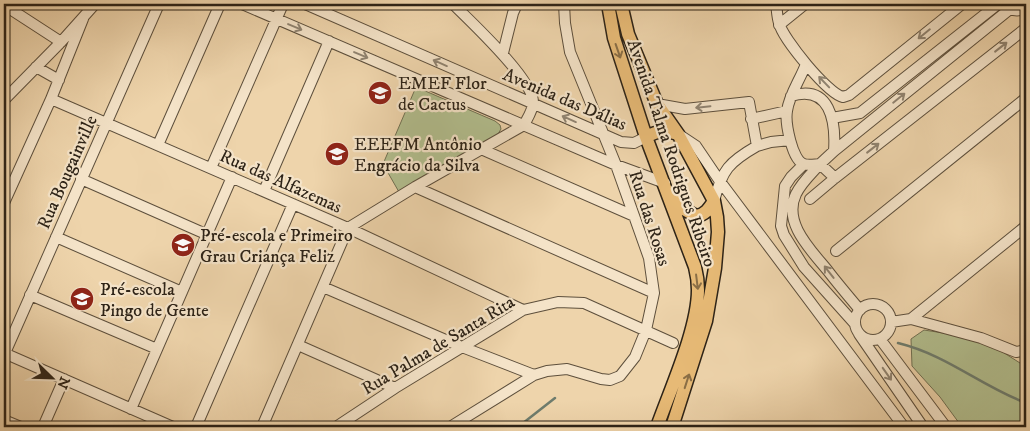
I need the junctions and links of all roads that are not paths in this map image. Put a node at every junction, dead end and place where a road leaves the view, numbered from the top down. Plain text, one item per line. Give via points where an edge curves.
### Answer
1 (4, 4) edge
2 (95, 4) edge
3 (159, 4) edge
4 (220, 4) edge
5 (242, 4) edge
6 (283, 4) edge
7 (309, 4) edge
8 (453, 4) edge
9 (517, 4) edge
10 (564, 4) edge
11 (608, 4) edge
12 (621, 4) edge
13 (776, 4) edge
14 (805, 4) edge
15 (962, 4) edge
16 (998, 4) edge
17 (1007, 6) edge
18 (1026, 8) edge
19 (276, 18) junction
20 (83, 20) junction
21 (779, 25) junction
22 (1026, 28) edge
23 (329, 41) junction
24 (62, 42) junction
25 (503, 53) junction
26 (806, 64) junction
27 (36, 67) junction
28 (59, 80) junction
29 (800, 81) junction
30 (810, 93) junction
31 (791, 96) junction
32 (1026, 98) edge
33 (4, 100) edge
34 (51, 100) junction
35 (533, 103) junction
36 (657, 104) junction
37 (787, 111) junction
38 (832, 118) junction
39 (751, 119) junction
40 (106, 123) junction
41 (524, 125) junction
42 (603, 134) junction
43 (678, 134) junction
44 (646, 137) junction
45 (790, 140) junction
46 (158, 145) junction
47 (757, 146) junction
48 (481, 149) junction
49 (834, 150) junction
50 (804, 164) junction
51 (820, 164) junction
52 (616, 165) junction
53 (211, 168) junction
54 (232, 177) junction
55 (835, 178) junction
56 (81, 179) junction
57 (719, 180) junction
58 (665, 184) junction
59 (415, 187) junction
60 (264, 191) junction
61 (810, 199) dead end
62 (714, 201) junction
63 (4, 203) edge
64 (293, 204) junction
65 (634, 216) junction
66 (1026, 226) edge
67 (348, 228) junction
68 (208, 235) junction
69 (56, 237) junction
70 (836, 251) dead end
71 (323, 286) junction
72 (182, 292) junction
73 (654, 293) junction
74 (30, 295) junction
75 (523, 310) junction
76 (860, 310) junction
77 (912, 318) junction
78 (891, 322) junction
79 (855, 324) junction
80 (646, 330) junction
81 (859, 334) junction
82 (880, 339) junction
83 (673, 343) dead end
84 (298, 344) junction
85 (462, 347) junction
86 (157, 349) junction
87 (1026, 350) edge
88 (4, 353) edge
89 (534, 375) junction
90 (64, 379) junction
91 (395, 388) junction
92 (131, 409) junction
93 (4, 420) edge
94 (21, 427) edge
95 (43, 427) edge
96 (173, 427) edge
97 (196, 427) edge
98 (262, 427) edge
99 (336, 427) edge
100 (450, 427) edge
101 (657, 427) edge
102 (672, 427) edge
103 (904, 427) edge
104 (923, 427) edge
105 (946, 427) edge

1 - 24 street
2 - 20 street
3 - 40 street, Rua Bougainville
4 - 46 street
5 - 19 street
6 - 19 street
35 -> 7 street, Avenida das Dálias
8 - 25 street
9 - 25 street
10 - 42 street, Rua das Rosas via 570,52
11 -> 44 main road, Avenida Talma Rodrigues Ribeiro via 614,38
12 - 36 main road, Avenida Talma Rodrigues Ribeiro via 628,34
13 - 21 street
14 - 21 street
15 -> 26 street via 849,95 832,91
16 - 38 street via 860,113
17 - 18 street via 1020,10
49 -> 17 street
19 -> 23 street
19 - 53 street
20 - 24 street
20 - 28 street
21 - 26 street
55 -> 22 street
23 -> 41 street
23 - 60 street
24 - 27 street
25 - 35 street via 530,90
26 - 29 street
27 - 28 street
27 - 33 street
28 - 34 street
29 - 30 street
29 - 31 street
30 - 31 street
30 - 38 street via 823,100
31 - 37 street
32 - 70 street
34 - 40 street, Rua das Alfazemas
34 - 63 street
35 - 41 street
42 -> 35 street, Avenida das Dálias
39 -> 36 street via 749,102 685,109
36 - 43 main road, Avenida Talma Rodrigues Ribeiro
37 - 39 street
37 - 45 street
38 - 49 street
39 - 47 street
40 - 46 street, Rua das Alfazemas
40 - 56 street, Rua Bougainville
41 - 48 street
41 - 52 street
42 - 44 street, Avenida das Dálias via 628,144
42 - 52 street, Rua das Rosas
43 - 44 main road via 659,130
43 - 57 street via 696,146
43 - 62 main road, Avenida Talma Rodrigues Ribeiro
44 - 58 main road, Avenida Talma Rodrigues Ribeiro
45 - 47 street
45 - 50 street
46 - 53 street, Rua das Alfazemas
47 - 57 street via 733,162
48 - 59 street
48 - 65 street
49 - 51 street
50 - 51 street
50 - 79 street via 785,186 781,226 804,267
51 - 55 street
76 -> 51 street via 803,239 794,218 795,195
52 - 58 street
52 - 65 street, Rua das Rosas
53 - 54 street, Rua das Alfazemas
54 - 60 street, Rua das Alfazemas
54 - 68 street
55 - 61 street
56 - 68 street
56 - 69 street, Rua Bougainville
57 - 62 street
57 - 103 street
58 - 62 main road via 682,208 696,216 707,211
58 -> 101 main road, Avenida Talma Rodrigues Ribeiro via 695,267 698,291 688,341
59 - 67 street
59 - 73 street
60 - 64 street, Rua das Alfazemas
102 -> 62 main road, Avenida Talma Rodrigues Ribeiro via 706,322 712,293 718,232
64 - 67 street, Rua das Alfazemas
64 - 97 street
65 - 73 street, Rua das Rosas via 649,258
66 - 77 street
67 - 71 street
67 - 75 street, Rua das Alfazemas
68 - 72 street
69 - 72 street
69 - 74 street, Rua Bougainville
71 - 84 street
71 - 85 street
72 - 86 street
73 - 80 street, Rua das Rosas
74 - 86 street
74 - 88 street, Rua Bougainville
75 - 80 street, Rua Palma de Santa Rita via 558,302 584,303
75 - 85 street, Rua Palma de Santa Rita
76 - 78 street via 870,304 882,307
76 - 79 street
77 - 78 street
77 - 87 street via 1016,352
78 - 82 street via 888,332
79 - 81 street
80 - 83 street, Rua Palma de Santa Rita
80 - 89 street, Rua das Rosas via 635,357 620,376 601,380 567,369
81 - 82 street via 866,339
81 -> 104 street
82 - 105 street
84 - 91 street
84 - 98 street
85 - 89 street
85 - 91 street, Rua Palma de Santa Rita
86 - 92 street
88 - 90 street
89 - 100 street, Rua das Rosas
90 - 92 street
90 - 95 street
91 - 99 street, Rua Palma de Santa Rita
92 - 96 street
93 - 94 street

